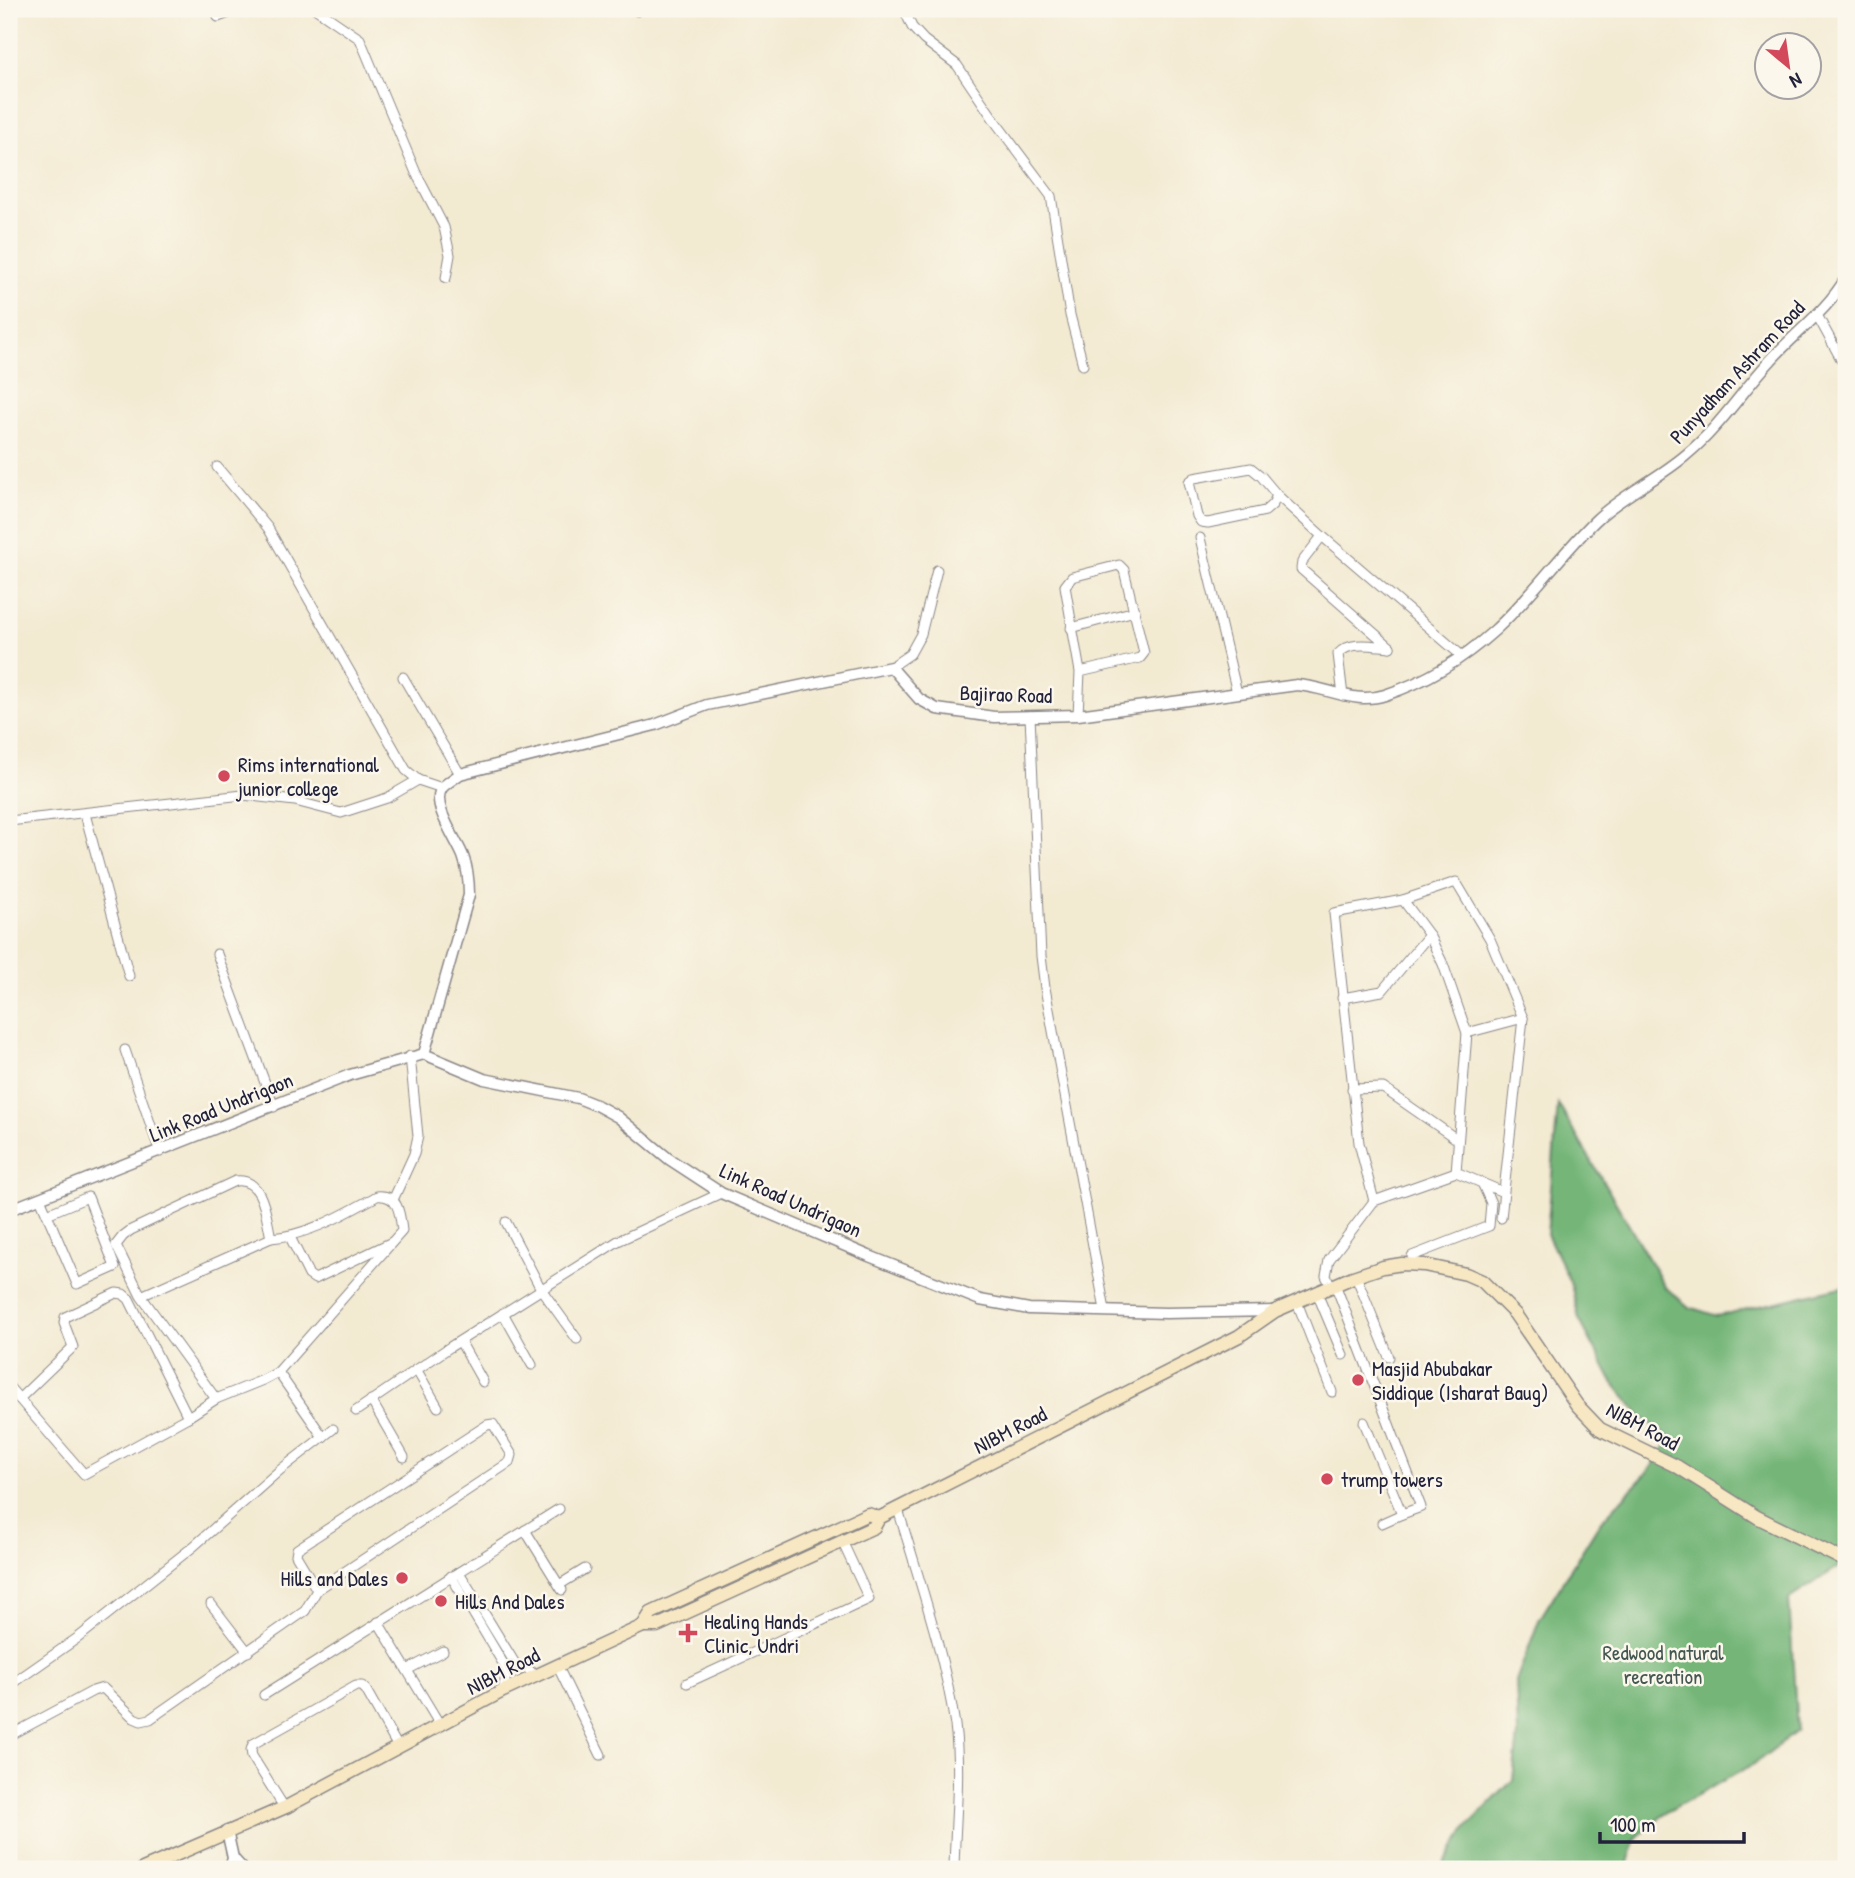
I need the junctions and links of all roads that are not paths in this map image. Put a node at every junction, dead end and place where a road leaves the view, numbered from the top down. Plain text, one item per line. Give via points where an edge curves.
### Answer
1 (240, 9) edge
2 (316, 9) edge
3 (904, 9) edge
4 (218, 17) dead end
5 (446, 278) dead end
6 (1846, 278) edge
7 (1817, 315) junction
8 (1083, 365) dead end
9 (1846, 368) edge
10 (217, 467) dead end
11 (1276, 495) junction
12 (1322, 536) junction
13 (1200, 538) dead end
14 (937, 570) dead end
15 (1135, 611) junction
16 (1072, 628) junction
17 (1462, 656) junction
18 (891, 667) junction
19 (1080, 672) junction
20 (1428, 676) joint
21 (403, 677) dead end
22 (1237, 693) junction
23 (1343, 696) junction
24 (1078, 715) junction
25 (1030, 716) junction
26 (460, 774) junction
27 (418, 780) junction
28 (442, 788) junction
29 (85, 814) junction
30 (9, 821) edge
31 (1403, 900) junction
32 (1429, 935) junction
33 (217, 954) dead end
34 (129, 976) dead end
35 (1342, 999) junction
36 (1522, 1018) junction
37 (1467, 1033) junction
38 (125, 1050) dead end
39 (424, 1054) junction
40 (410, 1056) junction
41 (1352, 1089) junction
42 (274, 1107) junction
43 (1458, 1140) junction
44 (160, 1152) junction
45 (1456, 1172) junction
46 (1482, 1183) junction
47 (1503, 1192) junction
48 (721, 1193) junction
49 (40, 1198) junction
50 (393, 1200) junction
51 (1374, 1201) junction
52 (9, 1210) edge
53 (47, 1214) junction
54 (1501, 1218) dead end
55 (506, 1222) dead end
56 (290, 1237) junction
57 (271, 1238) junction
58 (396, 1240) junction
59 (1412, 1256) dead end
60 (1356, 1276) junction
61 (1333, 1285) junction
62 (541, 1289) junction
63 (1317, 1293) junction
64 (141, 1296) junction
65 (1297, 1302) junction
66 (1105, 1310) junction
67 (1275, 1311) junction
68 (503, 1313) junction
69 (577, 1339) dead end
70 (460, 1341) junction
71 (1343, 1355) dead end
72 (1389, 1357) dead end
73 (532, 1365) dead end
74 (416, 1369) junction
75 (278, 1372) junction
76 (483, 1382) dead end
77 (9, 1387) edge
78 (1332, 1392) dead end
79 (19, 1399) junction
80 (215, 1399) junction
81 (371, 1400) junction
82 (438, 1406) dead end
83 (356, 1412) dead end
84 (188, 1418) junction
85 (1364, 1422) dead end
86 (333, 1429) dead end
87 (323, 1437) junction
88 (404, 1457) dead end
89 (559, 1509) dead end
90 (898, 1509) junction
91 (1402, 1514) junction
92 (880, 1518) junction
93 (1382, 1523) dead end
94 (525, 1530) junction
95 (842, 1541) junction
96 (1846, 1561) edge
97 (585, 1569) dead end
98 (455, 1574) junction
99 (317, 1590) junction
100 (211, 1604) dead end
101 (378, 1622) junction
102 (485, 1624) junction
103 (643, 1626) junction
104 (443, 1651) dead end
105 (247, 1652) junction
106 (557, 1665) junction
107 (407, 1670) junction
108 (535, 1676) junction
109 (687, 1683) dead end
110 (9, 1686) edge
111 (503, 1691) junction
112 (264, 1695) dead end
113 (440, 1725) junction
114 (9, 1736) edge
115 (398, 1747) junction
116 (601, 1755) dead end
117 (284, 1807) junction
118 (227, 1831) junction
119 (231, 1863) edge
120 (143, 1869) edge
121 (243, 1869) edge
122 (954, 1869) edge

1 - 4 street
2 - 5 street via 360,40 443,227 450,255
3 - 8 street via 918,34 957,65 1051,196
6 - 7 street, Punyadham Ashram Road
7 - 9 street
7 - 17 street, Punyadham Ashram Road via 1773,358 1702,442 1597,519 1496,629
10 - 27 street via 268,528 406,769
11 - 11 street via 1265,511 1201,522 1189,482 1251,468
11 - 12 street
12 - 17 street
12 - 23 street via 1301,562 1301,569 1390,647 1343,648 1338,654
13 - 22 street
14 - 18 street via 921,634 910,654
15 - 16 street
15 - 16 street via 1124,570 1116,564 1066,582
15 - 19 street via 1143,656
16 - 19 street
17 - 20 street, Punyadham Ashram Road
18 - 25 street, Bajirao Road via 919,699 937,709 994,717
18 - 26 street via 706,705 655,725
19 - 24 street
20 - 23 street, Bajirao Road via 1369,699
21 - 26 street
22 - 23 street, Bajirao Road via 1297,685
22 - 24 street, Bajirao Road
24 - 25 street, Bajirao Road
25 - 66 street via 1043,978
26 - 28 street
27 - 28 street
27 - 29 street via 387,798 341,813 243,795
28 - 39 street via 439,806 463,854 469,895
29 - 30 street
29 - 34 street
31 - 32 street
31 - 35 street via 1334,913
31 - 36 street via 1456,881 1490,939
32 - 35 street via 1382,991
32 - 37 street
33 - 42 street
35 - 41 street
36 - 37 street
36 - 47 street
37 - 43 street
38 - 44 street
39 - 40 street, Link Road Undrigaon
39 - 48 street, Link Road Undrigaon via 484,1079 567,1095 598,1106
40 - 42 street, Link Road Undrigaon
40 - 50 street via 418,1136
41 - 43 street via 1383,1088
41 - 51 street via 1359,1143
42 - 44 street, Link Road Undrigaon
43 - 45 street
44 - 49 street, Link Road Undrigaon
45 - 46 street
45 - 51 street
46 - 47 street
46 - 59 street via 1491,1203 1489,1226
47 - 54 street
48 - 62 street via 618,1241
48 - 66 street, Link Road Undrigaon via 980,1300 1029,1309
49 - 52 street, Link Road Undrigaon
49 - 53 street
50 - 56 street via 377,1196
50 - 58 street via 400,1210 402,1231
51 - 61 street via 1329,1260 1325,1276
53 - 53 street via 77,1284 115,1267 88,1197
55 - 62 street
56 - 57 street
56 - 58 street via 315,1279
57 - 64 street
57 - 64 street via 261,1196 252,1184 235,1181 123,1236 116,1245
58 - 75 street
60 - 61 main road, NIBM Road
60 - 72 street
60 - 96 main road, NIBM Road via 1383,1267 1424,1265 1482,1281 1515,1314 1577,1405 1600,1429 1678,1466 1757,1517
61 - 63 main road, NIBM Road
61 - 91 street via 1421,1507
62 - 68 street
62 - 69 street
63 - 65 main road, NIBM Road
63 - 71 street
64 - 80 street
65 - 67 main road, NIBM Road
65 - 78 street
66 - 67 street, Link Road Undrigaon via 1166,1314
67 - 90 main road, NIBM Road via 1239,1336
68 - 70 street
68 - 73 street
70 - 74 street
70 - 76 street
74 - 81 street
74 - 82 street
75 - 80 street
75 - 87 street
77 - 79 street
79 - 84 street via 84,1474
79 - 84 street via 73,1347 65,1317 116,1293 129,1298
80 - 84 street
81 - 83 street
81 - 88 street
85 - 91 street
86 - 87 street
87 - 110 street via 174,1562
89 - 94 street
90 - 92 main road, NIBM Road
90 - 122 street via 944,1665 955,1728
91 - 93 street
92 - 95 main road via 874,1527
92 - 103 main road, NIBM Road via 868,1514 651,1613
94 - 97 street via 560,1588
94 - 98 street
95 - 103 main road via 657,1626
95 - 109 street via 869,1599
98 - 101 street
98 - 102 street
99 - 99 street via 296,1555 297,1549 493,1424 512,1455 510,1462
99 - 105 street via 305,1611
100 - 105 street
101 - 107 street
101 - 112 street
102 - 108 street via 516,1664
102 - 111 street via 507,1670
103 - 106 main road, NIBM Road
104 - 107 street
105 - 114 street via 150,1719 134,1718 103,1688
106 - 108 main road, NIBM Road
106 - 116 street
107 - 113 street
108 - 111 main road, NIBM Road
111 - 113 main road, NIBM Road
113 - 115 main road, NIBM Road
115 - 117 main road, NIBM Road
115 - 117 street via 366,1690 356,1686 253,1744 253,1756
117 - 118 main road, NIBM Road
118 - 119 street
118 - 120 main road, NIBM Road
119 - 121 street

